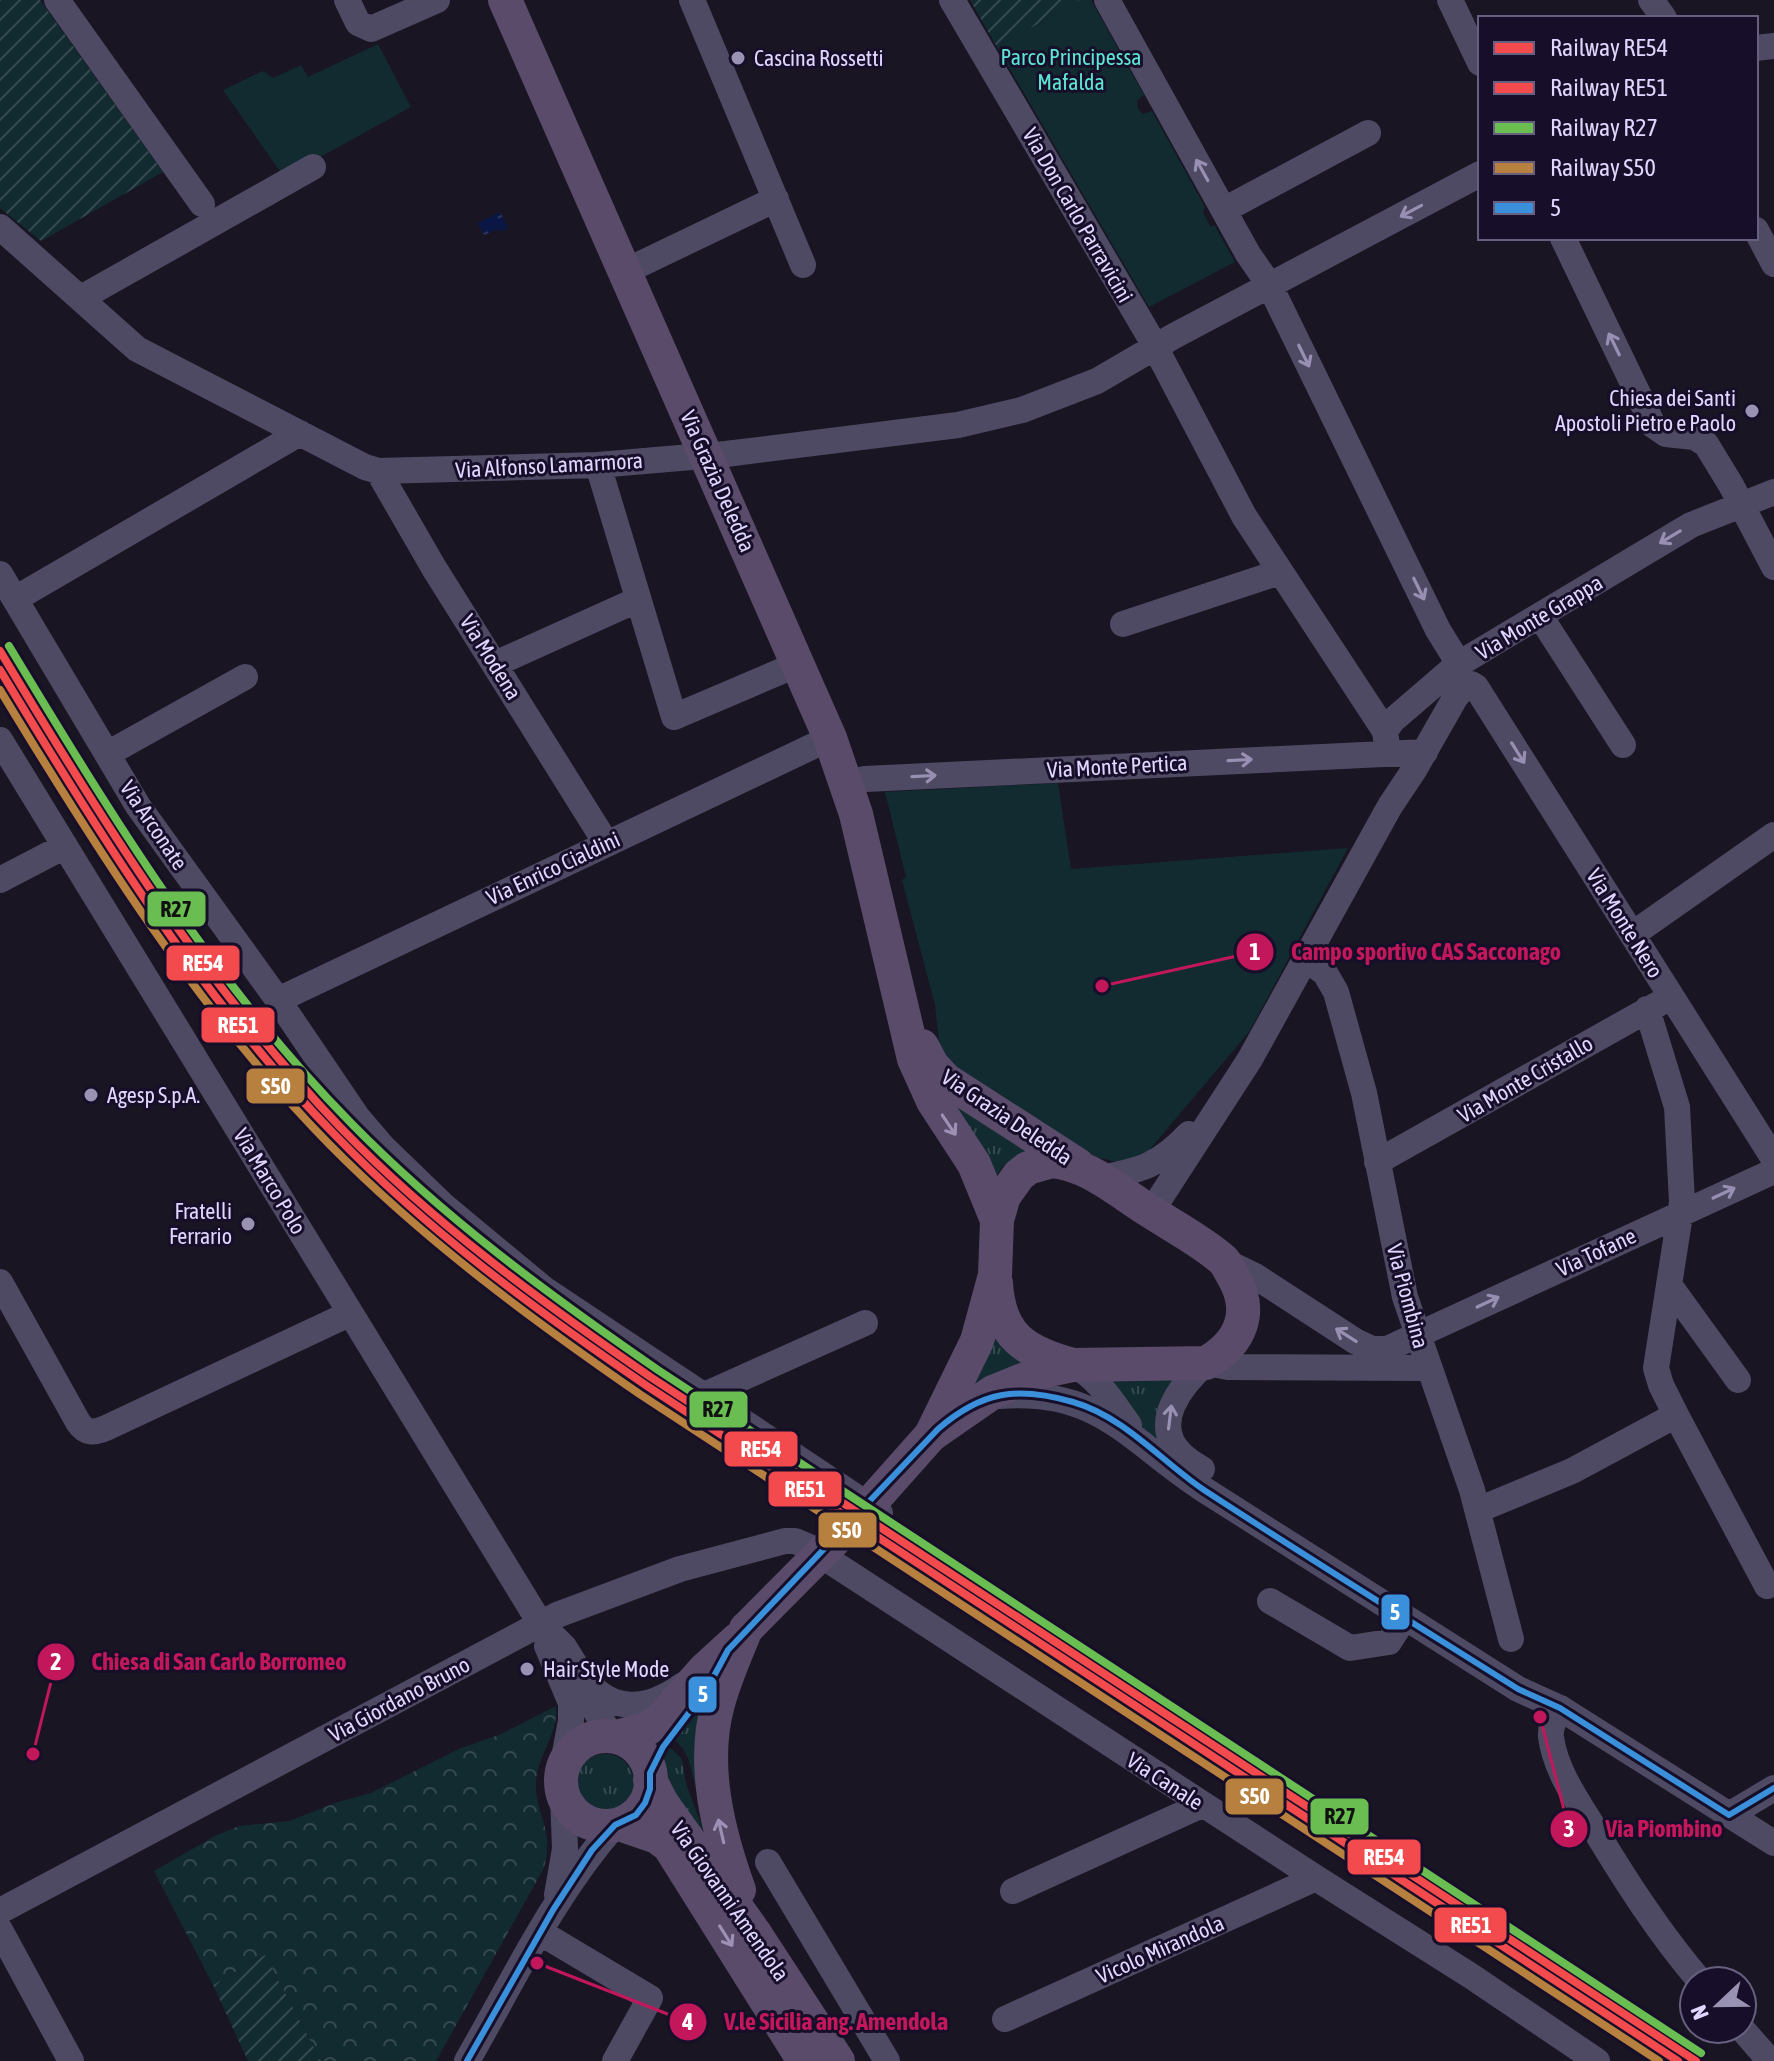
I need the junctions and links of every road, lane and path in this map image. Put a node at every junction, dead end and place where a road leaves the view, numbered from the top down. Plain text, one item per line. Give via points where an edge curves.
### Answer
1 (57, 0) edge
2 (347, 0) edge
3 (437, 0) edge
4 (505, 0) edge
5 (692, 0) edge
6 (952, 0) edge
7 (1107, 0) edge
8 (1450, 0) edge
9 (1478, 59) edge
10 (1368, 133) dead end
11 (313, 167) dead end
12 (1478, 175) edge
13 (776, 199) junction
14 (202, 204) dead end
15 (1224, 210) junction
16 (0, 227) edge
17 (1758, 234) edge
18 (1564, 240) edge
19 (1774, 264) edge
20 (803, 265) dead end
21 (626, 271) junction
22 (1270, 286) junction
23 (81, 298) junction
24 (1156, 348) junction
25 (300, 433) junction
26 (707, 455) junction
27 (598, 465) junction
28 (378, 471) junction
29 (1774, 492) edge
30 (1741, 505) junction
31 (1774, 567) edge
32 (1280, 572) junction
33 (0, 574) edge
34 (15, 599) junction
35 (637, 600) junction
36 (1540, 616) junction
37 (1123, 624) dead end
38 (495, 664) junction
39 (798, 664) junction
40 (1459, 664) junction
41 (245, 677) dead end
42 (1476, 687) joint
43 (1420, 696) junction
44 (1447, 712) junction
45 (830, 738) junction
46 (0, 740) edge
47 (1386, 742) junction
48 (1623, 745) dead end
49 (1425, 752) junction
50 (107, 754) junction
51 (847, 783) junction
52 (1390, 806) junction
53 (1774, 835) edge
54 (606, 843) junction
55 (65, 846) junction
56 (0, 880) edge
57 (1633, 934) junction
58 (1306, 959) junction
59 (895, 974) junction
60 (1672, 996) junction
61 (278, 1000) junction
62 (1647, 1009) junction
63 (1232, 1087) junction
64 (1774, 1159) edge
65 (1377, 1162) junction
66 (1774, 1171) edge
67 (1092, 1174) junction
68 (1151, 1212) junction
69 (1682, 1212) junction
70 (997, 1220) junction
71 (1224, 1261) junction
72 (995, 1275) junction
73 (0, 1282) edge
74 (1670, 1286) junction
75 (349, 1314) junction
76 (865, 1323) dead end
77 (1417, 1335) junction
78 (1206, 1363) junction
79 (1073, 1365) junction
80 (1429, 1368) junction
81 (1738, 1380) dead end
82 (702, 1396) junction
83 (983, 1397) junction
84 (1676, 1415) junction
85 (931, 1435) junction
86 (1140, 1440) junction
87 (1478, 1510) junction
88 (880, 1513) dead end
89 (815, 1552) joint
90 (1767, 1586) dead end
91 (1270, 1601) dead end
92 (1405, 1617) junction
93 (540, 1623) junction
94 (1511, 1639) dead end
95 (726, 1649) junction
96 (579, 1671) junction
97 (1560, 1708) junction
98 (614, 1737) junction
99 (650, 1777) junction
100 (563, 1783) junction
101 (1774, 1788) edge
102 (1202, 1805) junction
103 (1729, 1815) junction
104 (617, 1824) junction
105 (1774, 1843) edge
106 (768, 1862) dead end
107 (1316, 1878) junction
108 (1013, 1891) dead end
109 (0, 1911) edge
110 (547, 1921) junction
111 (0, 1930) edge
112 (754, 1932) junction
113 (1686, 1965) edge
114 (1005, 2019) dead end
115 (1756, 2045) edge
116 (71, 2061) edge
117 (467, 2061) edge
118 (615, 2061) edge
119 (804, 2061) edge
120 (838, 2061) edge
121 (887, 2061) edge
122 (1597, 2061) edge
123 (1770, 2061) edge

1 - 14 street
2 - 3 street via 358,23 371,29
4 - 21 main road, Via Grazia Deledda
5 - 13 street
6 - 24 street, Via Don Carlo Parravicini
15 -> 7 street
8 - 9 street
10 - 15 street
11 - 23 street
12 -> 22 street
13 - 20 street
13 - 21 street
15 - 22 street
16 - 23 street, Via Alfonso Lamarmora
17 - 19 street
30 -> 18 street via 1706,444 1666,434 1653,425
21 - 26 main road, Via Grazia Deledda
22 - 24 street, Via Alfonso Lamarmora
22 -> 40 street
23 - 25 street, Via Alfonso Lamarmora via 144,353
24 - 26 street, Via Alfonso Lamarmora via 1077,391 989,419
24 - 32 street, Via Don Carlo Parravicini via 1244,516
25 - 28 street, Via Alfonso Lamarmora
25 - 34 street
26 - 27 street, Via Alfonso Lamarmora
26 - 39 main road, Via Grazia Deledda
27 - 28 street, Via Alfonso Lamarmora
27 - 35 street
28 - 38 street, Via Modena
29 - 30 street, Via Monte Grappa
30 - 31 street
30 -> 36 street, Via Monte Grappa via 1691,525
32 - 37 street
32 - 47 street, Via Don Carlo Parravicini
33 - 34 street, Via Arconate
34 - 50 street, Via Arconate
35 - 38 street
35 - 39 street via 674,717
36 - 40 street, Via Monte Grappa
36 - 48 street
38 - 54 street, Via Modena
39 - 45 main road, Via Grazia Deledda
40 - 43 street, Via Monte Grappa
41 - 50 street
42 - 44 street, Via Monte Grappa via 1463,688
42 -> 57 street, Via Monte Nero
43 - 44 street via 1434,697
43 - 47 street, Via Monte Grappa via 1397,715
44 - 49 street, Via Monte Grappa
45 - 51 main road, Via Grazia Deledda
45 - 54 street, Via Enrico Cialdini
46 - 55 street, Via Marco Polo
47 - 49 street, Via Monte Pertica
51 -> 47 street, Via Monte Pertica
47 - 52 street, Via Monte Grappa
49 - 52 street, Via Monte Grappa
50 - 61 street, Via Arconate via 138,806
51 - 59 main road, Via Grazia Deledda
52 - 58 street, Via Monte Grappa
53 - 57 street
54 - 61 street, Via Enrico Cialdini
55 - 56 street
55 - 75 street, Via Marco Polo
57 - 60 street, Via Monte Nero
58 - 63 street, Via Monte Grappa
58 - 65 street, Via Piombina via 1325,973 1336,992
59 - 67 main road, Via Grazia Deledda via 921,1045 938,1073
59 -> 70 main road, Via Grazia Deledda via 920,1074 974,1164
60 - 62 street, Via Monte Cristallo
60 - 64 street, Via Monte Nero
61 - 82 street, Via Arconate via 362,1123 444,1206 544,1289
62 - 65 street, Via Monte Cristallo
62 - 69 street via 1677,1107
63 - 67 street, Via Monte Grappa via 1167,1155 1140,1170
63 - 68 street, Via Monte Grappa
65 - 77 street, Via Piombina
69 -> 66 street, Via Tofane
67 - 68 main road, Via Monte Grappa
67 - 70 main road, Via Monte Grappa via 1052,1161 1028,1168 1011,1183
68 - 71 main road
69 - 74 street
77 -> 69 street, Via Tofane
70 - 72 main road, Via Monte Grappa
77 -> 71 street, Via Tofane via 1387,1349 1367,1347
71 - 78 main road via 1241,1289 1245,1309 1232,1344
72 - 79 main road, Via Monte Grappa via 999,1308 1010,1331 1037,1353
72 - 85 main road, Via Monte Grappa via 973,1352
73 - 75 street via 78,1422 95,1432
74 - 81 street
74 - 84 street via 1656,1368
75 - 93 street, Via Marco Polo
76 - 82 street
77 - 80 street, Via Piombina
78 - 79 main road, Via Monte Grappa
78 - 80 street
97 -> 78 street via 1526,1676 1181,1454 1172,1441 1168,1416 1187,1380
79 - 83 main road, Via Monte Grappa via 1021,1379
79 - 86 street via 1108,1396
80 - 87 street, Via Piombina
82 - 88 street, Via Arconate
83 - 85 main road, Via Monte Grappa
83 - 86 street via 1068,1400 1099,1412
84 - 87 street via 1572,1471
84 - 90 street
85 - 95 main road, bridge
86 - 92 street via 1183,1476
87 - 94 street, Via Piombina
89 - 93 street, Via Giordano Bruno via 795,1541 764,1546 680,1569
89 - 102 street, Via Canale
91 - 92 street via 1350,1648 1389,1642
92 - 97 street via 1518,1689
93 - 96 street, Via Marco Polo
93 - 100 street, Via Marco Polo via 571,1703
93 - 109 street, Via Giordano Bruno
95 - 96 street via 670,1694 638,1705 604,1697
95 - 98 main road via 653,1725
95 - 99 main road via 714,1678 663,1747
112 -> 95 main road via 726,1851 711,1768
96 - 98 street, Via Marco Polo via 590,1702
97 - 103 street
97 - 113 street via 1551,1736 1568,1783 1636,1896
98 - 99 main road via 635,1747
98 - 100 main road via 578,1745 568,1756
99 - 104 main road via 645,1803 636,1815
99 - 112 main road, Via Giovanni Amendola via 666,1810
100 - 104 main road via 570,1810 582,1820
100 - 110 street, Via Marco Polo via 565,1858
101 - 103 street
102 - 107 street, Via Canale
102 - 108 street
103 - 105 street
104 - 110 street via 592,1850
104 -> 119 main road, Via Giovanni Amendola via 669,1846
106 - 121 street, Via Giovanni Amendola
107 - 114 street, Vicolo Mirandola
107 - 122 street, Via Canale
110 - 117 street
110 - 118 street via 650,1998
111 - 116 street
112 - 120 main road, Via Giovanni Amendola
115 - 123 street

